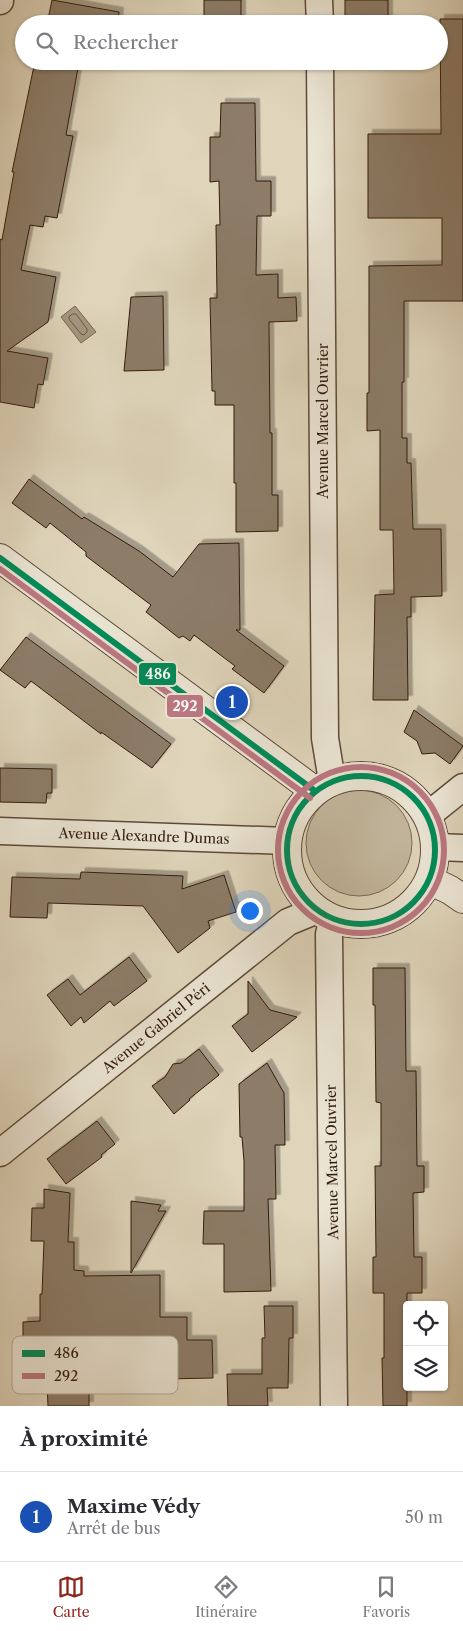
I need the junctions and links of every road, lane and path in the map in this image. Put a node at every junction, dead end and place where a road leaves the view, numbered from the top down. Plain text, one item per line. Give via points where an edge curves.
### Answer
1 (319, 0) edge
2 (320, 15) edge
3 (320, 70) edge
4 (0, 558) edge
5 (324, 786) junction
6 (463, 787) edge
7 (427, 816) junction
8 (0, 831) edge
9 (287, 841) junction
10 (436, 847) junction
11 (463, 848) edge
12 (429, 880) junction
13 (463, 899) edge
14 (325, 914) junction
15 (0, 1153) edge
16 (334, 1406) edge

1 - 2 street
3 - 5 street, Avenue Marcel Ouvrier
4 - 5 street
5 - 7 street via 355,775 378,777 399,786 417,800
5 - 9 street via 304,802 294,816
6 - 7 street
7 - 10 street
8 - 9 street, Avenue Alexandre Dumas
9 - 14 street via 292,879 303,896
10 - 11 street
10 - 12 street
12 - 13 street
12 - 14 street via 417,900 399,914 378,922 355,924
14 - 15 street, Avenue Gabriel Péri via 288,922
14 - 16 street, Avenue Marcel Ouvrier via 329,934

